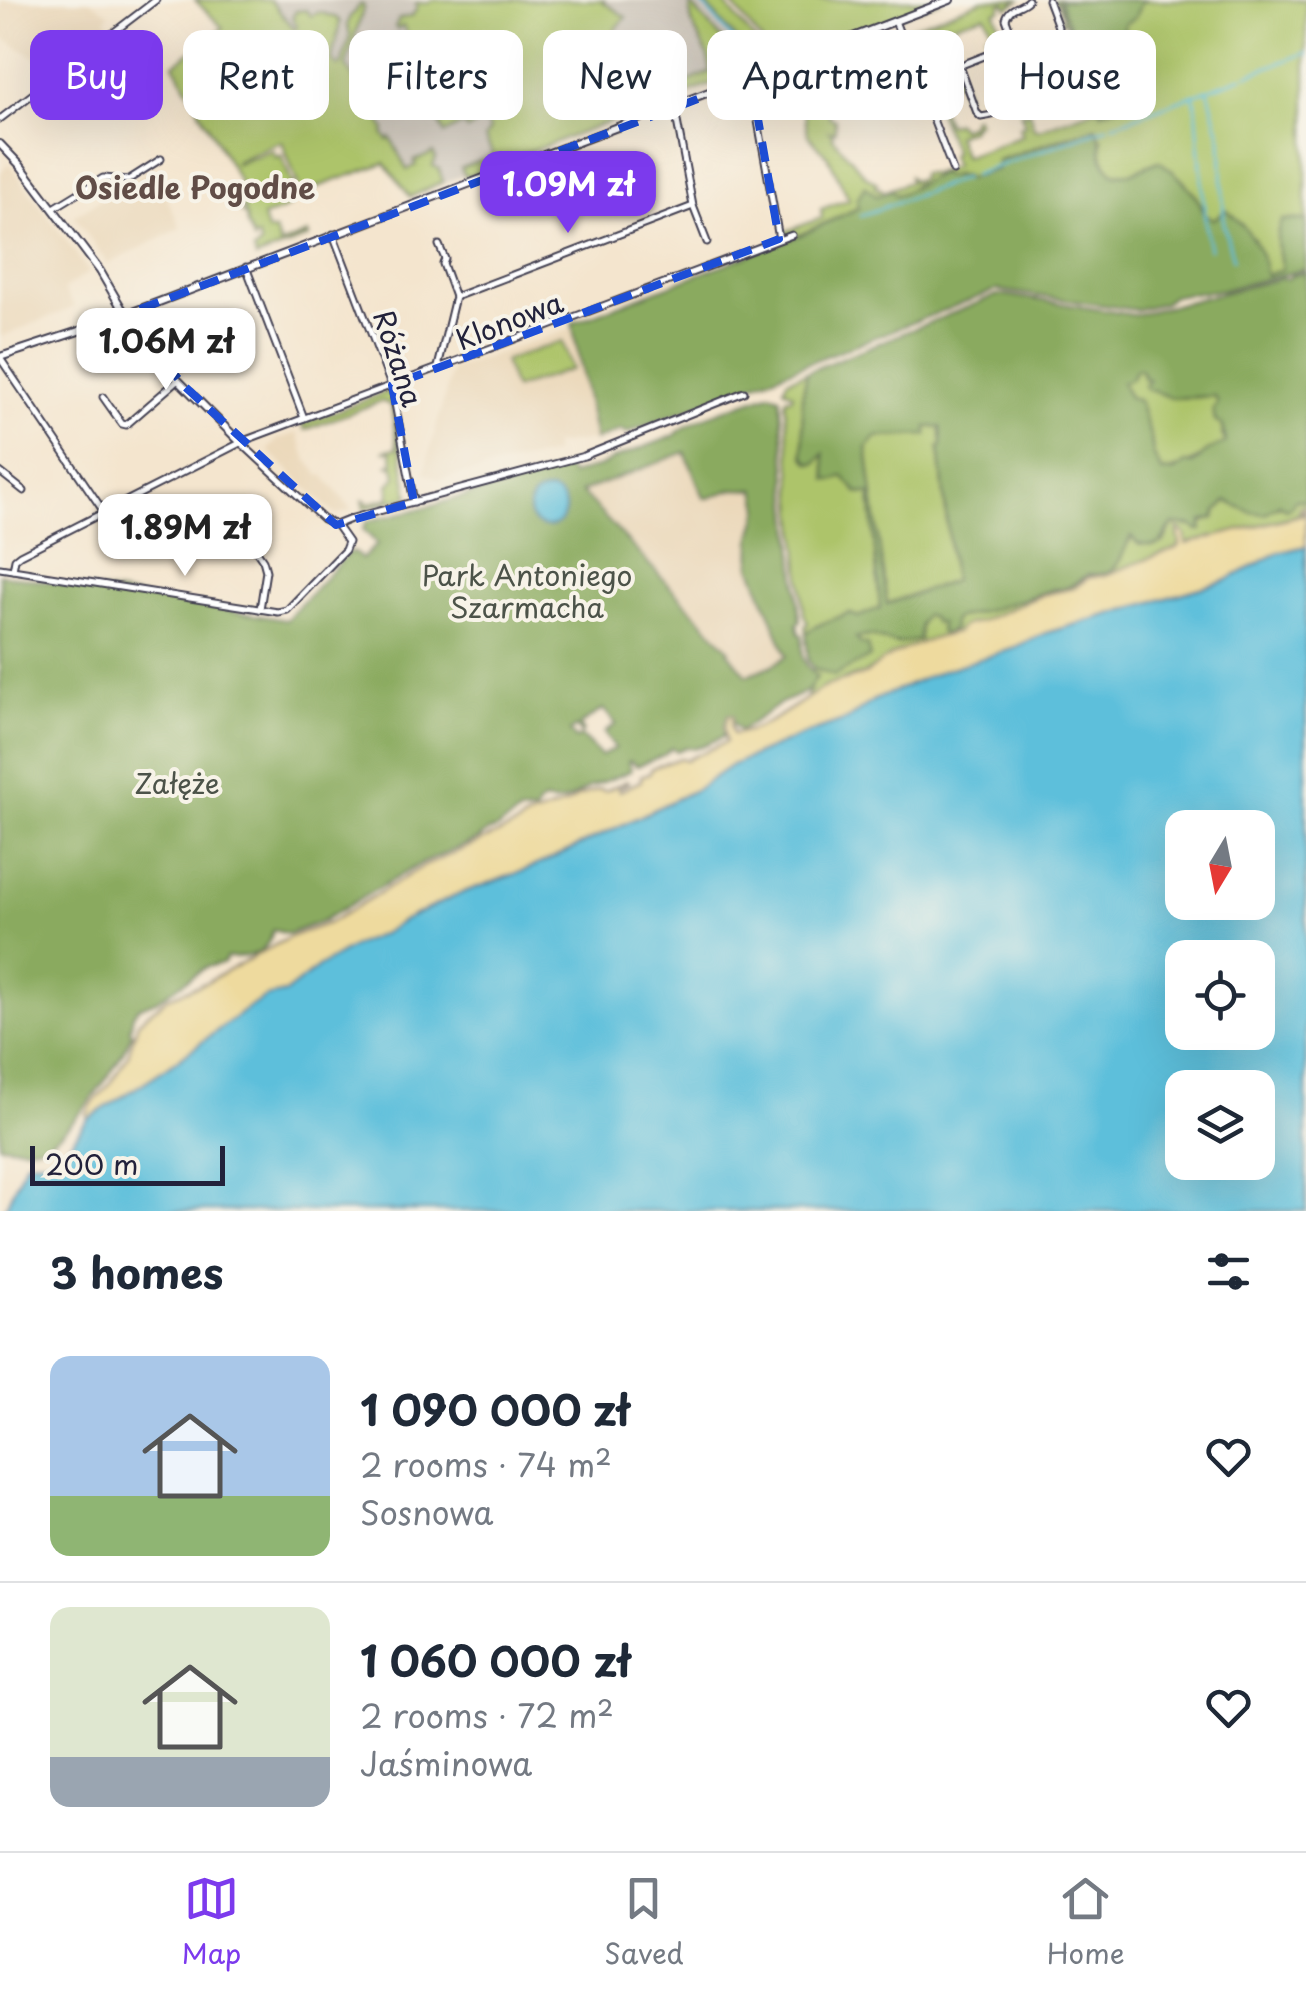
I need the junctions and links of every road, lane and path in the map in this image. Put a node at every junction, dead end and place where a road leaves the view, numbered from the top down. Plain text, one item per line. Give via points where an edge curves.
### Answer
1 (156, 0) edge
2 (950, 0) edge
3 (1028, 0) edge
4 (1048, 0) edge
5 (894, 21) junction
6 (870, 30) edge
7 (898, 30) edge
8 (1010, 30) edge
9 (1056, 30) edge
10 (964, 77) edge
11 (984, 116) edge
12 (0, 119) edge
13 (634, 120) edge
14 (677, 120) edge
15 (758, 120) edge
16 (933, 120) edge
17 (0, 144) edge
18 (161, 159) dead end
19 (953, 170) dead end
20 (693, 206) junction
21 (53, 209) junction
22 (333, 234) junction
23 (792, 235) dead end
24 (780, 239) junction
25 (706, 242) dead end
26 (439, 245) dead end
27 (246, 267) junction
28 (455, 298) junction
29 (127, 314) junction
30 (0, 358) edge
31 (438, 367) junction
32 (178, 380) junction
33 (391, 385) junction
34 (744, 392) dead end
35 (103, 397) dead end
36 (304, 418) junction
37 (242, 443) junction
38 (0, 472) edge
39 (24, 491) dead end
40 (413, 500) junction
41 (104, 512) junction
42 (215, 521) junction
43 (336, 525) junction
44 (231, 526) junction
45 (156, 528) dead end
46 (191, 534) junction
47 (215, 538) junction
48 (223, 539) junction
49 (249, 543) junction
50 (0, 568) edge
51 (13, 570) junction
52 (260, 609) junction

1 - 12 street
2 - 5 street
3 - 8 street via 1009,11
4 - 9 street
5 - 6 street
5 - 7 street
10 - 11 street
13 - 22 street
14 - 20 street
15 - 24 street
16 - 19 street
17 - 21 street
18 - 21 street via 126,180 103,178
20 - 25 street
20 - 28 street
21 - 29 street
22 - 27 street
22 - 33 street, Różana
23 - 24 street, Klonowa
24 - 31 street, Klonowa
26 - 28 street
27 - 29 street
27 - 36 street
28 - 31 street
29 - 30 street
29 - 32 street
30 - 41 street
31 - 33 street, Klonowa
32 - 35 street via 126,426
32 - 37 street
33 - 36 street, Klonowa
33 - 40 street, Różana
34 - 40 street via 584,456
36 - 37 street, Klonowa
37 - 41 street, Klonowa
37 - 43 street
38 - 39 street
40 - 43 street
41 - 51 street, Klonowa via 20,554
42 - 44 street
42 - 46 street
42 - 47 street
43 - 52 street via 348,542 345,550 291,608
44 - 48 street
44 - 49 street
45 - 46 street
46 - 47 street
47 - 48 street
48 - 49 street
49 - 52 street via 266,567
50 - 51 street
51 - 52 street

